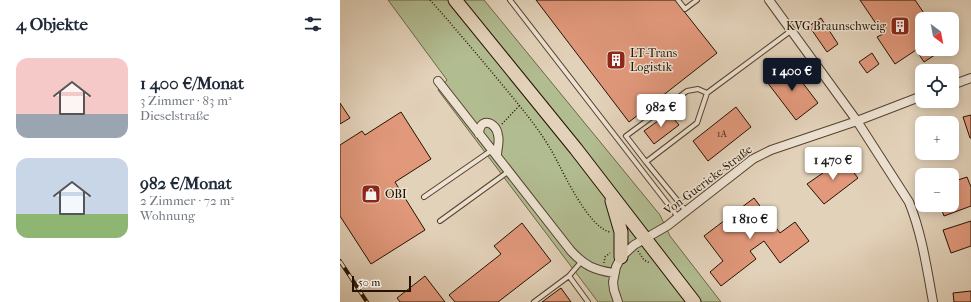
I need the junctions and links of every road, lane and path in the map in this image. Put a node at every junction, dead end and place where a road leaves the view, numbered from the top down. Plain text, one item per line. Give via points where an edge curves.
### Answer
1 (430, 0) edge
2 (455, 0) edge
3 (510, 0) edge
4 (678, 0) edge
5 (697, 0) edge
6 (769, 0) edge
7 (792, 30) junction
8 (971, 78) edge
9 (438, 81) dead end
10 (959, 82) edge
11 (707, 94) junction
12 (915, 99) edge
13 (519, 106) junction
14 (857, 121) junction
15 (480, 134) junction
16 (499, 136) junction
17 (494, 153) junction
18 (646, 162) junction
19 (509, 171) junction
20 (609, 192) junction
21 (424, 197) dead end
22 (686, 211) junction
23 (678, 217) junction
24 (440, 221) dead end
25 (621, 233) junction
26 (646, 239) junction
27 (621, 257) junction
28 (581, 262) junction
29 (614, 273) junction
30 (569, 276) junction
31 (534, 302) edge
32 (588, 302) edge
33 (618, 302) edge
34 (694, 302) edge
35 (933, 302) edge

1 - 13 path
2 - 20 main road
3 - 23 lane
4 - 5 lane via 685,9
6 - 7 street
7 - 11 lane
7 - 14 street
8 - 10 street
9 - 15 street
11 - 18 lane via 697,123
11 - 18 lane via 698,89 687,91 626,136
12 - 14 street, Von-Guericke-Straße
13 - 16 path via 502,124
13 - 25 path via 544,138 572,189 592,218 603,230
14 - 22 street, Von-Guericke-Straße via 760,154
14 - 35 street via 909,202 920,237
15 - 16 street via 479,128 486,122 492,124
15 - 17 street
16 - 17 street
17 - 19 street
17 - 21 lane
18 - 22 lane
19 - 24 lane
19 - 28 street
20 - 25 main road
20 - 26 main road
22 - 23 street, Von-Guericke-Straße
23 - 26 street, Von-Guericke-Straße
25 - 27 main road
26 - 27 street, Von-Guericke-Straße via 634,245
26 - 34 main road
27 - 29 street, Von-Guericke-Straße
28 - 29 street via 592,268
28 - 30 lane
29 - 33 street via 613,286
30 - 31 lane
30 - 32 lane

